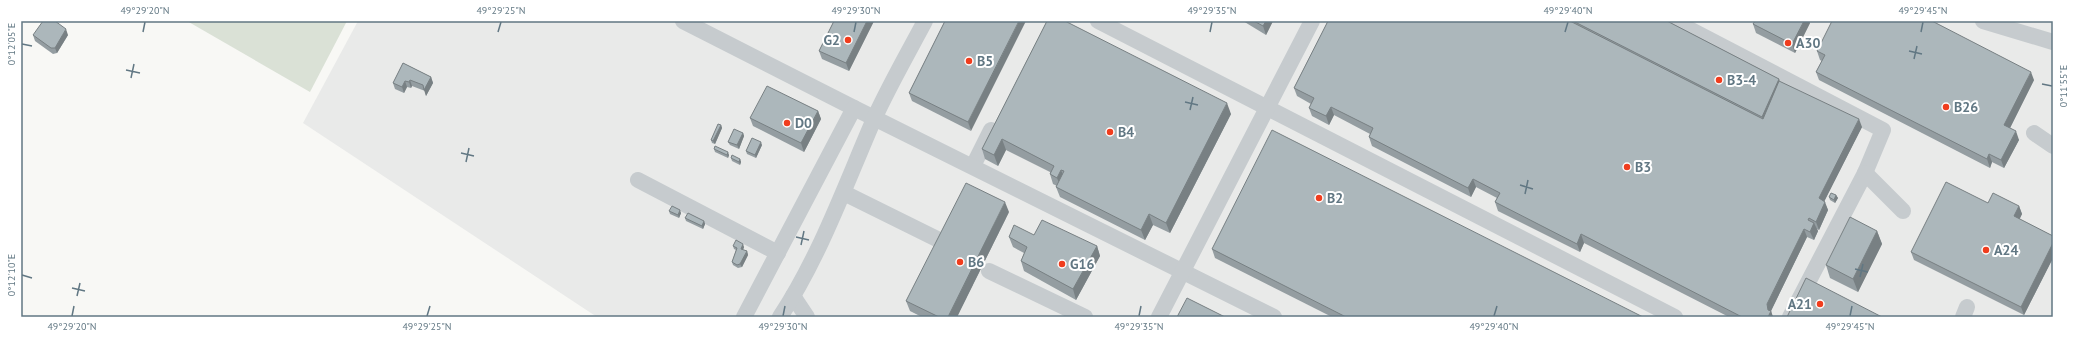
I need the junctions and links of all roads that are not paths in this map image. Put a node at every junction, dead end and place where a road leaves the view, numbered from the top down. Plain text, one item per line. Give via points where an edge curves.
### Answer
1 (683, 21) edge
2 (924, 21) edge
3 (1098, 21) edge
4 (1312, 21) edge
5 (1674, 21) edge
6 (1983, 21) edge
7 (2053, 42) edge
8 (1267, 107) junction
9 (854, 108) junction
10 (875, 118) junction
11 (998, 118) edge
12 (2034, 133) dead end
13 (2053, 146) edge
14 (973, 166) junction
15 (1865, 173) junction
16 (638, 180) dead end
17 (844, 193) junction
18 (1903, 211) dead end
19 (937, 239) edge
20 (778, 253) junction
21 (1183, 270) junction
22 (989, 271) dead end
23 (793, 296) junction
24 (744, 317) edge
25 (780, 317) edge
26 (807, 317) edge
27 (1085, 317) edge
28 (1159, 317) edge
29 (1274, 317) edge
30 (1675, 317) edge
31 (1790, 317) edge

1 - 9 lane
2 - 10 lane
3 - 8 lane
4 - 8 lane
5 - 15 lane via 1883,130
6 - 7 lane
8 - 21 lane
8 - 30 lane
9 - 10 lane
9 - 20 lane
10 - 14 lane
10 - 17 lane
11 - 14 lane
12 - 13 lane
14 - 21 lane
15 - 18 lane
15 - 31 lane
16 - 20 lane
17 - 19 lane
17 - 23 lane
20 - 24 lane
21 - 28 lane
21 - 29 lane
22 - 27 lane
23 - 25 lane
23 - 26 lane

